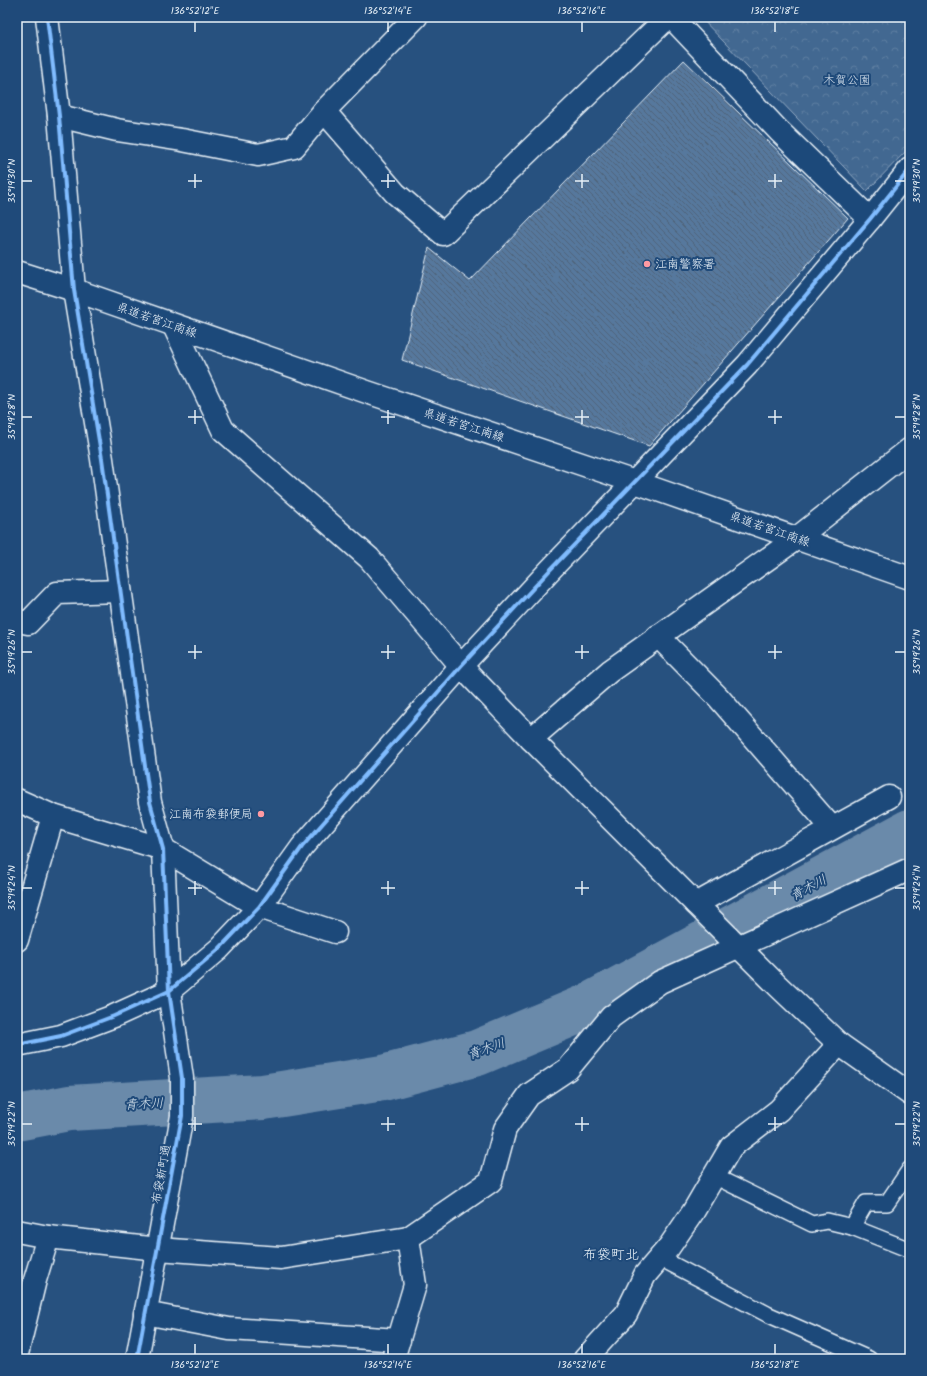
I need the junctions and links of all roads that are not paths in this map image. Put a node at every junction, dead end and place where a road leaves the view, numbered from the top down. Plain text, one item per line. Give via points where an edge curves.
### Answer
1 (47, 17) edge
2 (416, 17) edge
3 (669, 17) edge
4 (324, 111) junction
5 (59, 116) junction
6 (910, 169) edge
7 (870, 219) junction
8 (17, 272) edge
9 (74, 290) junction
10 (174, 326) junction
11 (910, 449) edge
12 (635, 482) junction
13 (798, 538) junction
14 (910, 578) edge
15 (120, 591) junction
16 (17, 621) edge
17 (658, 636) junction
18 (461, 666) junction
19 (531, 739) junction
20 (889, 797) dead end
21 (17, 800) edge
22 (53, 816) junction
23 (832, 828) junction
24 (163, 849) junction
25 (910, 869) edge
26 (696, 904) junction
27 (260, 907) junction
28 (335, 932) dead end
29 (17, 940) edge
30 (736, 944) junction
31 (169, 991) junction
32 (839, 1044) junction
33 (17, 1045) edge
34 (910, 1094) edge
35 (910, 1169) edge
36 (714, 1176) junction
37 (852, 1227) junction
38 (17, 1231) edge
39 (48, 1237) junction
40 (408, 1238) junction
41 (158, 1249) junction
42 (910, 1250) edge
43 (660, 1258) junction
44 (145, 1313) junction
45 (396, 1350) edge
46 (17, 1354) edge
47 (137, 1359) edge
48 (585, 1359) edge
49 (869, 1359) edge

1 - 5 street, 布袋新町通
2 - 4 street
3 - 4 street via 443,234 395,193
3 - 7 street via 779,131
4 - 5 street via 294,147 258,155 117,130
5 - 9 street, 布袋新町通
6 - 7 street
7 - 12 street via 747,365
8 - 9 street, 県道若宮江南線
9 - 10 street, 県道若宮江南線
9 - 15 street, 布袋新町通 via 102,459
10 - 12 street, 県道若宮江南線
10 - 18 street via 223,430 369,558
11 - 13 street
12 - 13 street, 県道若宮江南線
12 - 18 street
13 - 14 street, 県道若宮江南線
13 - 17 street
15 - 16 street via 57,593 28,623
15 - 24 street, 布袋新町通 via 150,802
17 - 19 street via 610,671
17 - 23 street via 723,702
18 - 19 street
18 - 27 street via 302,847
19 - 26 street
20 - 23 street
21 - 22 street
22 - 24 street
22 - 29 street
23 - 26 street
24 - 27 street
24 - 31 street, 布袋新町通
25 - 30 street
26 - 30 street
27 - 28 street
27 - 31 street via 219,949
30 - 32 street
30 - 40 street via 660,982 611,1017 568,1069 529,1095 505,1128 491,1181
31 - 33 street via 61,1036
31 - 41 street, 布袋新町通 via 182,1078 182,1116
32 - 34 street
32 - 36 street via 779,1110 731,1147
35 - 37 lane via 887,1203 866,1203
36 - 37 lane via 812,1224 827,1221
36 - 43 street via 693,1212
37 - 42 lane
38 - 39 street
39 - 41 street
39 - 46 street
40 - 41 street via 281,1258
40 - 45 street via 415,1285
41 - 44 street, 布袋新町通
43 - 48 street via 645,1275 626,1314
43 - 49 lane via 766,1314
44 - 45 street via 229,1329
44 - 47 street, 布袋新町通

